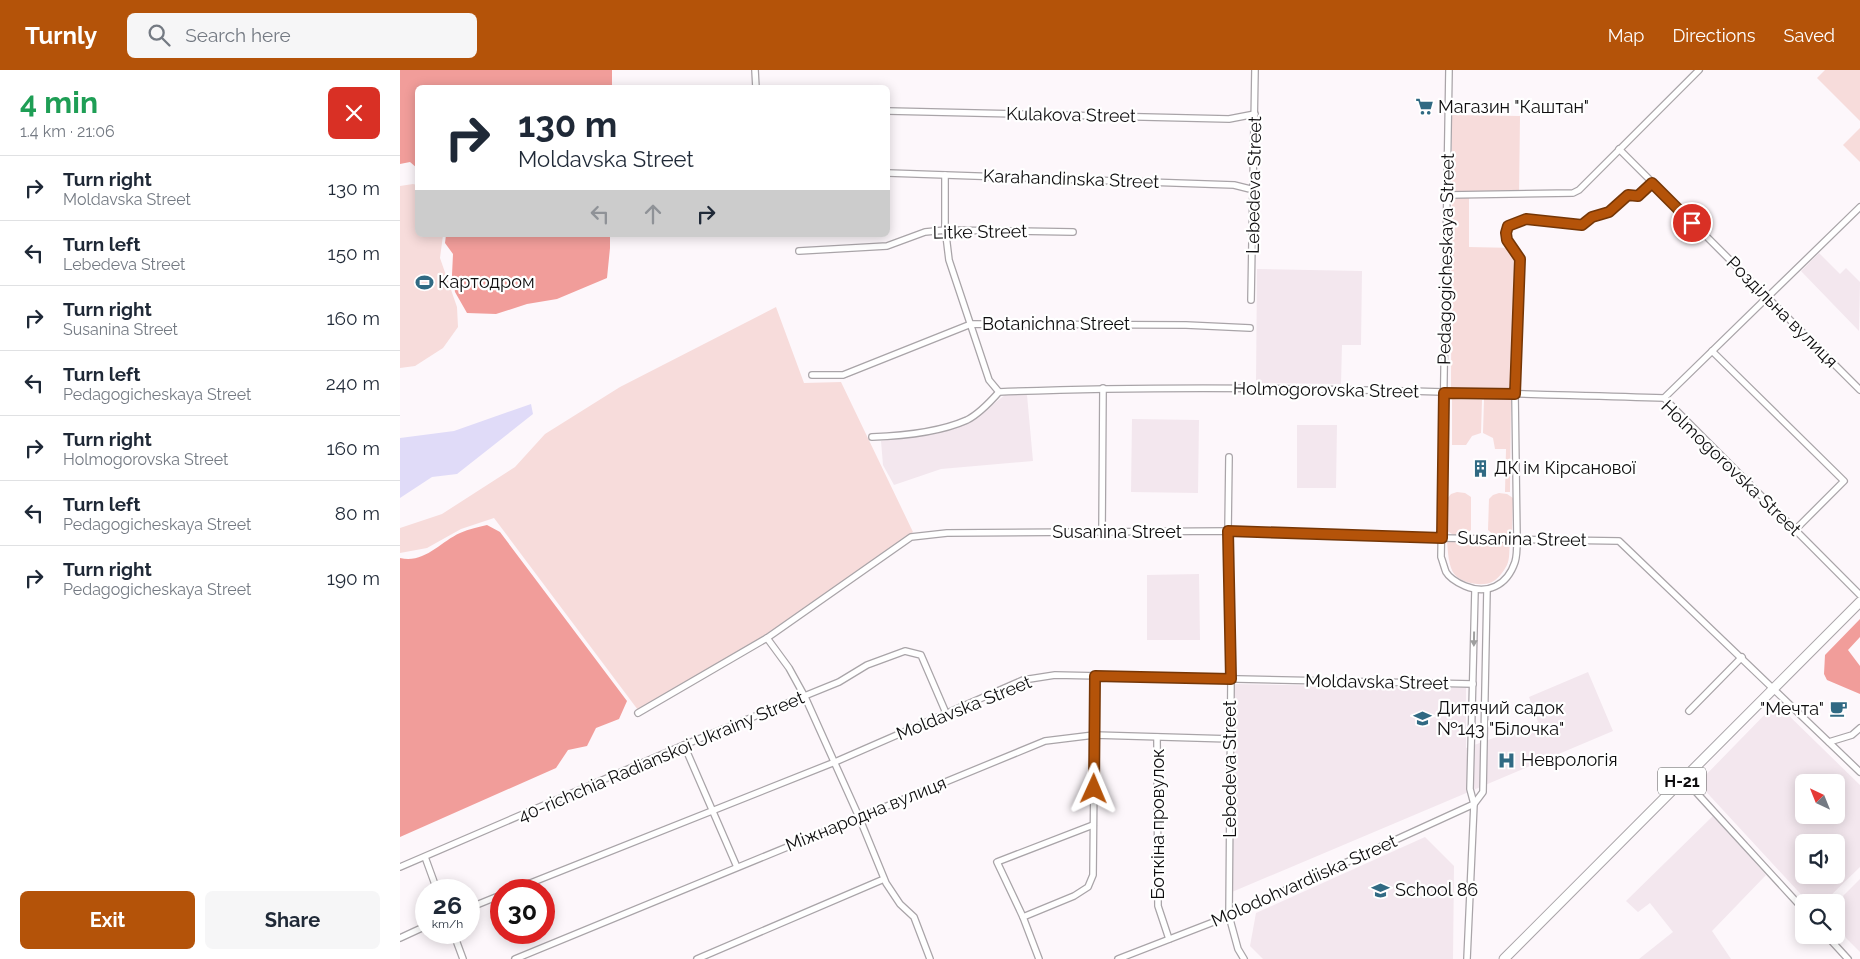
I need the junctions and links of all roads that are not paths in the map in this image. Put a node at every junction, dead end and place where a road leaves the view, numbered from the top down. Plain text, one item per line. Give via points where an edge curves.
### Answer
1 (755, 70) edge
2 (1256, 70) edge
3 (1449, 70) edge
4 (1699, 70) edge
5 (756, 85) edge
6 (890, 111) edge
7 (1255, 114) junction
8 (1619, 149) junction
9 (890, 173) edge
10 (945, 175) junction
11 (1652, 183) junction
12 (1254, 190) junction
13 (1447, 196) junction
14 (1860, 207) edge
15 (946, 230) junction
16 (1073, 232) dead end
17 (799, 251) dead end
18 (1767, 297) junction
19 (1251, 300) dead end
20 (971, 324) junction
21 (1250, 328) dead end
22 (1712, 351) junction
23 (812, 375) dead end
24 (1102, 388) junction
25 (1860, 390) edge
26 (999, 392) junction
27 (1444, 393) junction
28 (1515, 394) junction
29 (1664, 398) junction
30 (872, 437) dead end
31 (1230, 457) dead end
32 (1795, 530) junction
33 (1228, 531) junction
34 (1102, 532) junction
35 (1442, 538) junction
36 (1517, 539) junction
37 (1475, 590) junction
38 (1486, 590) junction
39 (1860, 595) edge
40 (1860, 602) edge
41 (767, 638) junction
42 (1742, 657) junction
43 (1095, 676) junction
44 (1231, 679) junction
45 (1473, 684) junction
46 (1774, 688) junction
47 (805, 697) junction
48 (1689, 711) dead end
49 (638, 713) dead end
50 (946, 713) junction
51 (1860, 728) edge
52 (1094, 735) junction
53 (1157, 737) junction
54 (1231, 739) junction
55 (1829, 742) junction
56 (684, 745) junction
57 (835, 762) junction
58 (1860, 772) edge
59 (1684, 779) junction
60 (1474, 804) junction
61 (712, 810) junction
62 (859, 817) junction
63 (1093, 825) junction
64 (425, 857) junction
65 (400, 867) edge
66 (737, 867) junction
67 (433, 879) edge
68 (540, 879) edge
69 (884, 879) junction
70 (1795, 900) edge
71 (1229, 916) junction
72 (1023, 917) junction
73 (415, 931) edge
74 (400, 938) edge
75 (1168, 939) junction
76 (457, 944) edge
77 (1834, 944) edge
78 (463, 959) edge
79 (515, 959) edge
80 (696, 959) edge
81 (930, 959) edge
82 (1039, 959) edge
83 (1118, 959) edge
84 (1244, 959) edge
85 (1467, 959) edge
86 (1504, 959) edge
87 (1848, 959) edge

1 - 5 street
2 - 7 street, Lebedeva Street
3 - 13 street, Pedagogicheskaya Street
4 - 8 street
6 - 7 street, Kulakova Street via 1229,119
7 - 12 street, Lebedeva Street
8 - 11 street, Роздільна вулиця
8 - 13 street via 1573,193
9 - 10 street, Karahandinska Street
10 - 12 street, Karahandinska Street via 1234,185
10 - 15 street
11 - 18 street, Роздільна вулиця
11 - 28 street via 1638,196 1628,195 1609,212 1592,217 1582,225 1526,219 1508,226 1507,240 1520,259
12 - 19 street, Lebedeva Street
13 - 27 street, Pedagogicheskaya Street
14 - 18 street
15 - 16 street, Litke Street
15 - 17 street, Litke Street via 924,232 887,246
15 - 20 street via 949,260
18 - 22 street
18 - 25 street, Роздільна вулиця
20 - 21 street, Botanichna Street
20 - 23 street, Botanichna Street via 843,375
20 - 26 street via 989,380
22 - 29 street
22 - 32 street via 1844,481
24 - 26 street, Holmogorovska Street
24 - 27 street, Holmogorovska Street via 1253,387
24 - 34 street
26 - 30 street via 968,419 928,431
27 - 28 street, Holmogorovska Street
27 - 35 street, Pedagogicheskaya Street
28 - 29 street, Holmogorovska Street
28 - 36 street
29 - 32 street, Holmogorovska Street
31 - 33 street, Lebedeva Street
32 - 39 street, Holmogorovska Street
33 - 34 street, Susanina Street
33 - 35 street, Susanina Street
33 - 44 street, Lebedeva Street
34 - 41 street, Susanina Street via 947,533 912,537
35 - 36 street, Susanina Street
35 - 37 street, Pedagogicheskaya Street via 1441,557 1447,573 1457,582
36 - 38 street via 1516,562 1509,574 1498,585
36 - 42 street, Susanina Street via 1619,541
37 - 38 street
37 -> 45 street
38 - 60 street, Molodohvardiiska Street via 1483,792
40 - 46 main road, Н-21
41 - 47 street
41 - 49 street
42 - 46 street, Susanina Street
42 - 48 street
43 - 44 street, Moldavska Street
43 - 50 street, Moldavska Street via 1054,675 1023,680
43 - 52 street
44 - 45 street, Moldavska Street
44 - 54 street, Lebedeva Street
45 - 60 street via 1470,790
46 - 55 street, Susanina Street
46 - 59 main road, Н-21
47 - 50 street, 40-richchia Radianskoi Ukrainy Street via 867,665 904,651 921,655
47 - 56 street, 40-richchia Radianskoi Ukrainy Street
47 - 57 street
50 - 57 street, Moldavska Street
51 - 55 street via 1852,735
52 - 53 street, Міжнародна вулиця
52 - 62 street, Міжнародна вулиця via 1045,741
52 - 63 street
53 - 54 street, Міжнародна вулиця
53 - 75 street, Боткіна провулок via 1158,906
54 - 71 street, Lebedeva Street
55 - 58 street, Susanina Street
56 - 61 street
56 - 64 street, 40-richchia Radianskoi Ukrainy Street
57 - 61 street, Moldavska Street
57 - 62 street
59 - 70 street
59 - 86 main road, Н-21
60 - 71 street, Molodohvardiiska Street
60 - 85 street
61 - 66 street
61 - 68 street, Moldavska Street
62 - 66 street, Міжнародна вулиця
62 - 69 street
63 - 72 street via 1093,875 1088,888
63 - 72 street via 997,862
64 - 65 street, 40-richchia Radianskoi Ukrainy Street
64 - 67 street
66 - 79 street, Міжнародна вулиця
69 - 80 street
69 - 81 street via 900,904 914,917
71 - 75 street, Molodohvardiiska Street
71 - 84 street, Lebedeva Street
72 - 82 street
73 - 74 street
75 - 83 street, Molodohvardiiska Street
76 - 78 street
77 - 87 street

